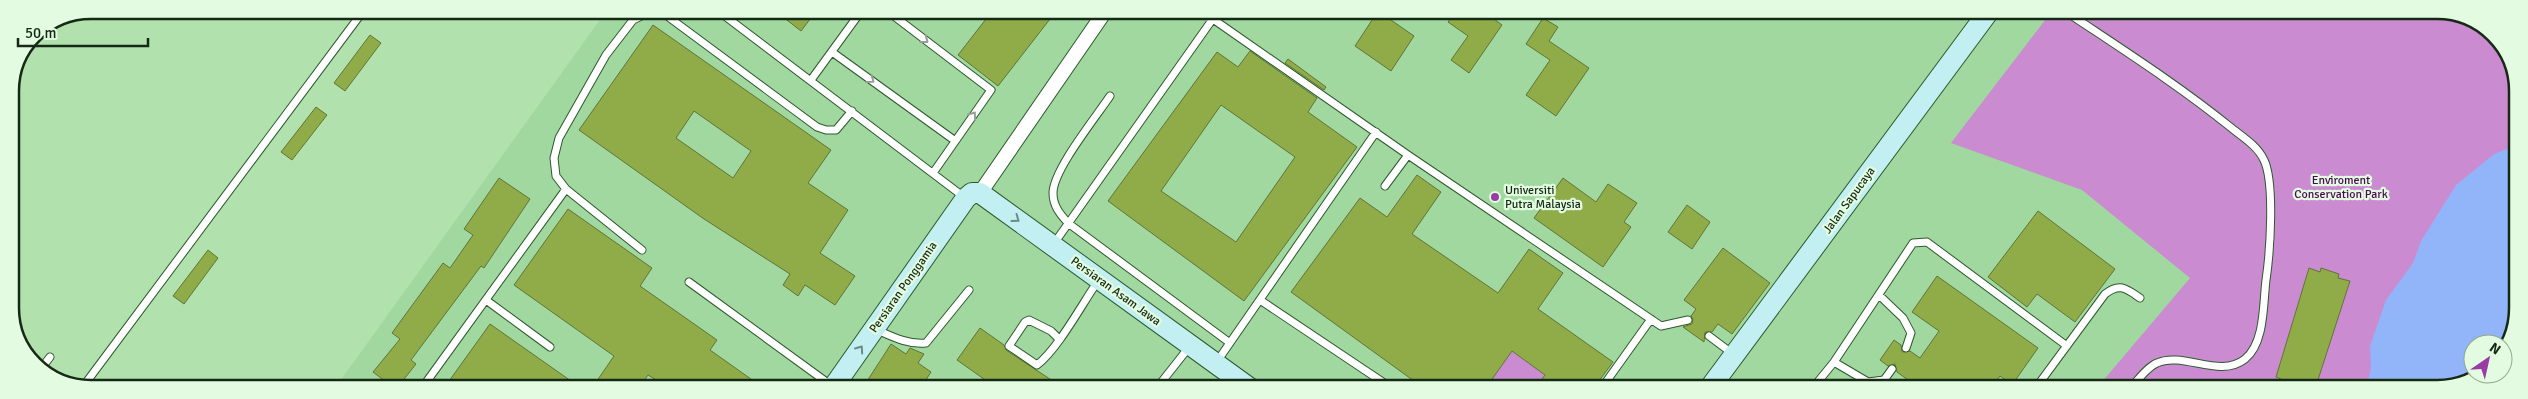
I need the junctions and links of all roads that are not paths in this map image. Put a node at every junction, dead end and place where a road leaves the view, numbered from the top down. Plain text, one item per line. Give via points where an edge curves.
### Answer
1 (357, 19) edge
2 (635, 19) edge
3 (671, 19) edge
4 (729, 19) edge
5 (856, 19) edge
6 (898, 19) edge
7 (1100, 19) edge
8 (1982, 19) edge
9 (2078, 19) edge
10 (1212, 20) joint
11 (832, 52) junction
12 (811, 80) junction
13 (1110, 96) dead end
14 (852, 111) junction
15 (1376, 132) junction
16 (954, 140) junction
17 (1408, 155) junction
18 (933, 173) junction
19 (1385, 186) dead end
20 (566, 189) junction
21 (973, 195) junction
22 (1068, 223) junction
23 (1052, 245) junction
24 (642, 250) dead end
25 (1099, 279) junction
26 (689, 282) dead end
27 (970, 290) dead end
28 (1878, 295) junction
29 (2140, 298) dead end
30 (486, 300) junction
31 (1260, 300) junction
32 (1652, 319) junction
33 (1688, 320) dead end
34 (874, 328) junction
35 (1709, 336) dead end
36 (1059, 339) junction
37 (1230, 343) junction
38 (1191, 345) junction
39 (2067, 346) junction
40 (550, 347) dead end
41 (1906, 348) dead end
42 (1735, 355) junction
43 (50, 357) dead end
44 (1834, 362) junction
45 (45, 363) edge
46 (1216, 363) junction
47 (1892, 368) dead end
48 (88, 380) edge
49 (428, 380) edge
50 (821, 380) edge
51 (838, 380) edge
52 (1163, 380) edge
53 (1239, 380) edge
54 (1380, 380) edge
55 (1608, 380) edge
56 (1716, 380) edge
57 (1819, 380) edge
58 (1865, 380) edge
59 (1884, 380) edge
60 (2042, 380) edge
61 (2139, 380) edge

1 - 48 lane
2 - 20 lane via 606,55 559,138 554,158 556,176
3 - 14 lane via 817,127 836,130
4 - 12 lane
5 - 11 lane
6 - 16 lane via 991,90
7 - 21 street
8 - 42 street, Jalan Sapucaya
9 - 61 lane via 2210,110 2256,148 2269,177 2267,276 2261,325 2254,350 2232,366 2197,365 2176,360 2157,363
10 - 15 lane
10 - 22 lane
11 - 12 lane
11 -> 16 lane
12 - 14 lane
13 - 22 lane via 1056,175 1053,193 1057,212
14 - 18 lane
15 - 17 lane
15 - 31 lane
16 - 18 lane
17 - 19 lane
17 - 32 lane
18 - 21 lane
20 - 24 lane
20 - 30 lane
21 -> 23 street, Persiaran Asam Jawa
21 - 34 street, Persiaran Ponggamia
22 - 23 lane
22 - 37 lane
23 - 25 street, Persiaran Asam Jawa
25 - 36 lane
25 - 38 street, Persiaran Asam Jawa
26 - 50 lane
27 - 34 lane via 926,342 917,344 899,340
28 - 39 lane via 1914,243 1927,242
28 - 41 lane via 1902,318 1911,333
28 - 44 lane
29 - 39 lane via 2124,287 2114,287 2105,294
30 - 40 lane
30 - 49 lane
31 - 37 lane
31 - 54 lane
32 - 33 lane via 1661,326
32 - 55 lane
51 -> 34 street, Persiaran Ponggamia
35 - 42 lane
36 - 36 lane via 1037,365 1009,346 1025,322 1030,320
37 - 46 lane
38 - 46 street, Persiaran Asam Jawa
38 - 52 lane
39 - 60 lane
42 - 56 street, Jalan Sapucaya
43 - 45 lane
44 - 57 lane
44 - 58 lane
46 - 53 street, Persiaran Asam Jawa
47 - 59 lane

